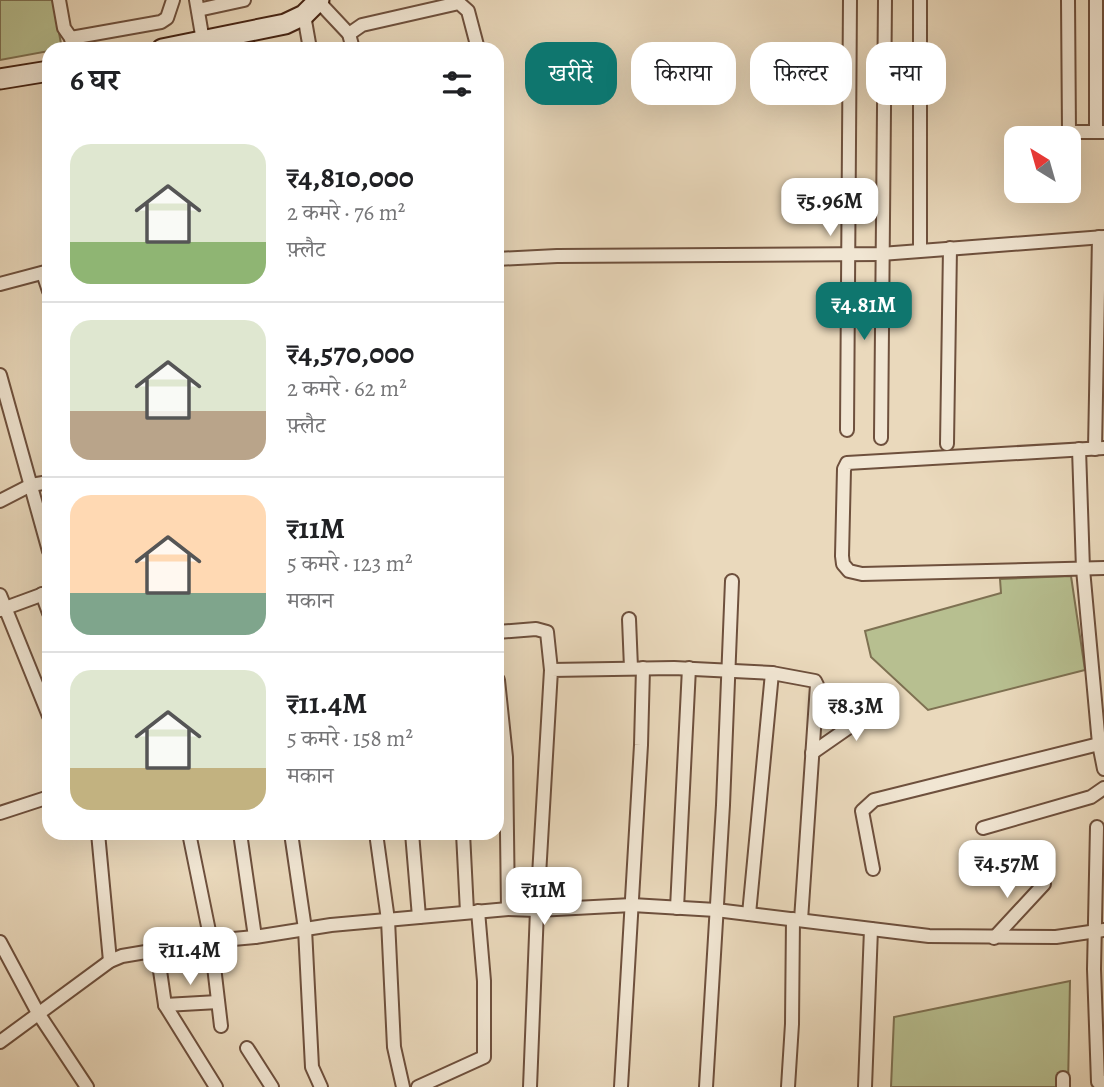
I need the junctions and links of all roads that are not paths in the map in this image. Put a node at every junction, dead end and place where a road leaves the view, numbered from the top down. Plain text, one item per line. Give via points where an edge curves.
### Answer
1 (59, 0) edge
2 (173, 0) edge
3 (244, 0) edge
4 (850, 0) edge
5 (885, 0) edge
6 (920, 0) edge
7 (1068, 0) edge
8 (1096, 0) edge
9 (197, 5) edge
10 (314, 5) edge
11 (349, 34) junction
12 (203, 41) junction
13 (71, 42) edge
14 (80, 42) edge
15 (199, 42) edge
16 (311, 42) edge
17 (351, 42) edge
18 (476, 42) edge
19 (42, 72) edge
20 (0, 79) edge
21 (1100, 132) edge
22 (1101, 237) edge
23 (950, 248) junction
24 (920, 250) junction
25 (849, 254) junction
26 (881, 254) junction
27 (504, 259) edge
28 (42, 273) edge
29 (0, 284) edge
30 (0, 375) edge
31 (847, 430) dead end
32 (881, 438) dead end
33 (947, 444) dead end
34 (1099, 448) edge
35 (1079, 449) junction
36 (42, 483) edge
37 (31, 485) junction
38 (0, 500) edge
39 (42, 525) edge
40 (1104, 568) edge
41 (1083, 569) junction
42 (732, 581) dead end
43 (42, 594) edge
44 (2, 604) edge
45 (629, 619) dead end
46 (504, 631) edge
47 (637, 668) junction
48 (689, 668) junction
49 (551, 670) junction
50 (729, 671) junction
51 (772, 674) junction
52 (42, 699) edge
53 (881, 705) dead end
54 (504, 738) edge
55 (1098, 744) junction
56 (812, 753) junction
57 (1104, 769) edge
58 (1104, 788) edge
59 (42, 799) edge
60 (0, 813) edge
61 (1097, 827) edge
62 (983, 828) dead end
63 (99, 840) edge
64 (190, 840) edge
65 (241, 840) edge
66 (292, 840) edge
67 (377, 840) edge
68 (413, 840) edge
69 (464, 840) edge
70 (873, 869) dead end
71 (1044, 884) dead end
72 (632, 905) junction
73 (677, 908) junction
74 (508, 909) junction
75 (716, 909) junction
76 (537, 910) junction
77 (472, 912) junction
78 (749, 914) junction
79 (419, 917) junction
80 (797, 919) junction
81 (388, 920) junction
82 (305, 929) junction
83 (871, 929) junction
84 (1100, 930) edge
85 (255, 937) junction
86 (994, 938) junction
87 (211, 941) junction
88 (0, 942) edge
89 (157, 950) junction
90 (110, 961) junction
91 (218, 1002) junction
92 (165, 1005) junction
93 (38, 1013) junction
94 (221, 1026) dead end
95 (0, 1042) edge
96 (247, 1048) dead end
97 (1100, 1084) edge
98 (87, 1087) edge
99 (216, 1087) edge
100 (272, 1087) edge
101 (321, 1087) edge
102 (403, 1087) edge
103 (418, 1087) edge
104 (530, 1087) edge
105 (621, 1087) edge
106 (706, 1087) edge
107 (789, 1087) edge
108 (865, 1087) edge

1 - 13 street
2 - 14 street via 161,22
3 - 9 street
4 - 25 street
5 - 26 street
6 - 24 street
7 - 21 street via 1069,132
8 - 21 street
9 - 12 street
10 - 11 street
10 - 12 street via 285,24
10 - 16 street
11 - 17 street
11 - 18 street via 362,25 459,3 468,11
12 - 15 street
19 - 20 street
22 - 23 street
22 - 34 street
23 - 24 street
23 - 33 street
24 - 26 street
25 - 26 street
25 - 27 street
25 - 31 street
26 - 32 street
28 - 29 street
30 - 37 street
34 - 35 street
35 - 41 street
35 - 41 street via 847,463 842,556 849,571 862,574
36 - 37 street
37 - 38 street
37 - 39 street
40 - 41 street
41 - 55 street
42 - 50 street
43 - 44 street
44 - 52 street
45 - 47 street
46 - 49 street via 547,632
47 - 48 street
47 - 49 street
47 - 72 street
48 - 50 street
48 - 73 street
49 - 76 street
50 - 51 street
50 - 75 street
51 - 56 street via 815,681
51 - 78 street
53 - 56 street
54 - 74 street
55 - 57 street
55 - 70 street via 874,800 862,811
56 - 80 street
58 - 62 street via 1091,797
59 - 60 street
61 - 84 street
63 - 90 street
64 - 87 street
65 - 85 street
66 - 82 street
67 - 81 street
68 - 79 street
69 - 77 street
71 - 86 street
72 - 73 street
72 - 76 street
72 - 105 street
73 - 75 street
74 - 76 street
74 - 77 street
75 - 78 street
75 - 106 street
76 - 104 street
77 - 79 street
77 - 103 street via 484,981 484,1057
78 - 80 street
79 - 81 street
80 - 83 street
80 - 107 street
81 - 82 street
81 - 102 street via 394,1047
82 - 85 street
82 - 101 street via 312,1067
83 - 86 street
83 - 108 street
84 - 86 street via 1056,937
84 - 97 street via 1094,969
85 - 87 street
87 - 89 street
87 - 91 street
88 - 93 street
89 - 90 street
89 - 92 street
90 - 93 street
91 - 92 street
91 - 94 street
92 - 99 street
93 - 95 street
93 - 98 street
96 - 100 street

